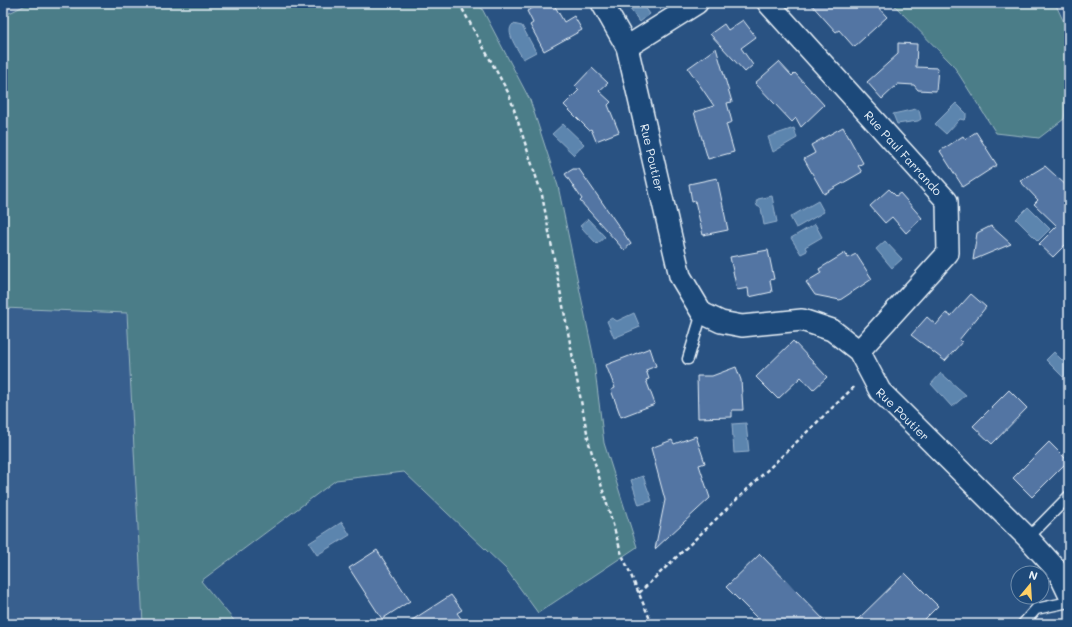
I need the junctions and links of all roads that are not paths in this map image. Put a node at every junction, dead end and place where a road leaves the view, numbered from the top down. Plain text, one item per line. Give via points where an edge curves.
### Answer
1 (602, 3) edge
2 (697, 3) edge
3 (768, 3) edge
4 (627, 47) junction
5 (702, 313) junction
6 (859, 351) junction
7 (688, 359) dead end
8 (1069, 496) edge
9 (1028, 538) junction
10 (1069, 594) edge
11 (1069, 602) edge
12 (1023, 624) edge

1 - 4 street, Rue Poutier
2 - 4 street
3 - 6 street, Rue Paul Farrando via 947,201 948,253
4 - 5 street, Rue Poutier via 680,276
5 - 6 street, Rue Poutier via 721,322 742,326 802,320 832,330
5 - 7 lane
6 - 9 street, Rue Poutier via 880,391
8 - 9 lane
9 - 10 street, Rue Poutier via 1058,571
11 - 12 lane via 1036,609

